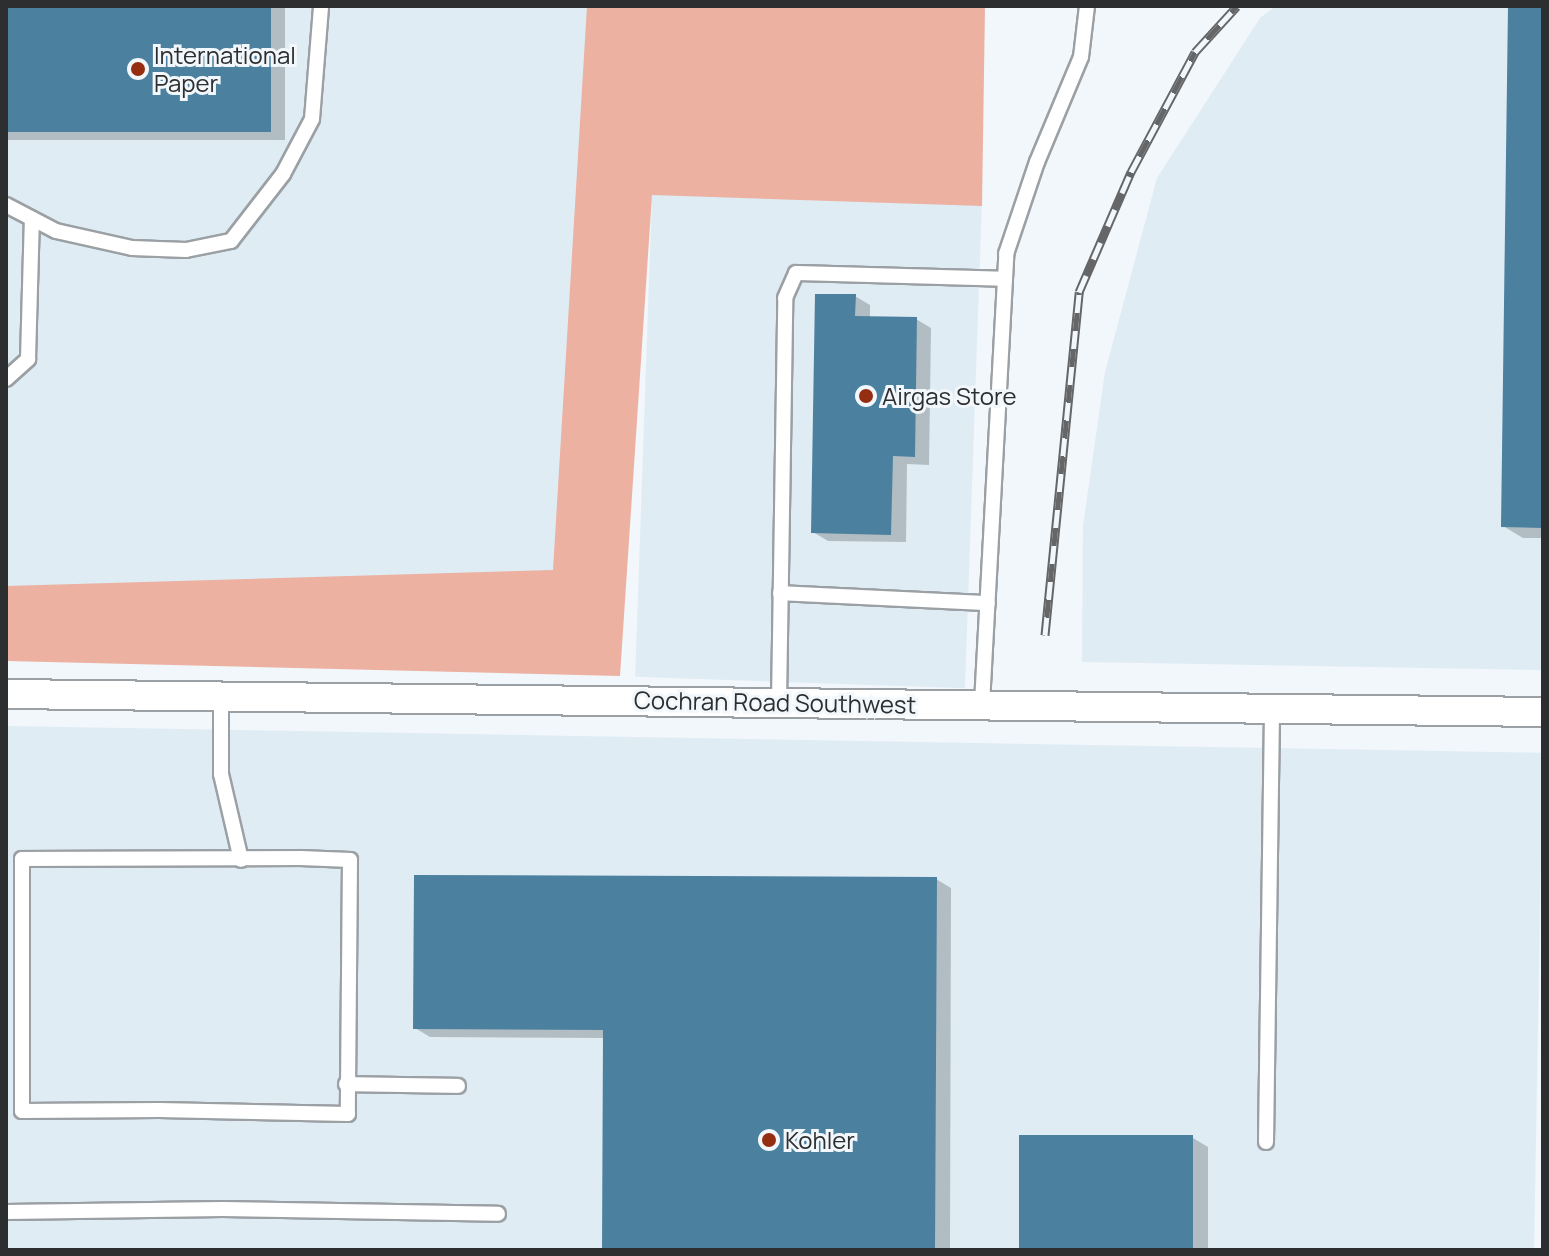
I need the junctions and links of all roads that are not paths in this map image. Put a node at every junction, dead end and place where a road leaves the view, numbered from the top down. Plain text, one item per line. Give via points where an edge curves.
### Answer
1 (321, 6) edge
2 (1087, 6) edge
3 (6, 205) edge
4 (32, 219) junction
5 (1005, 279) junction
6 (6, 379) edge
7 (780, 593) junction
8 (988, 603) junction
9 (6, 694) edge
10 (221, 696) junction
11 (779, 702) junction
12 (982, 704) junction
13 (1272, 709) junction
14 (1543, 712) edge
15 (241, 860) junction
16 (346, 1084) junction
17 (458, 1086) dead end
18 (1266, 1142) dead end
19 (6, 1212) edge
20 (498, 1214) dead end

1 - 4 lane via 312,119 283,174 231,241 186,250 132,248 56,231
2 - 5 lane via 1081,57 1037,162 1006,254
3 - 4 lane
4 - 6 lane via 28,359
5 - 7 lane via 796,273 785,298
5 - 8 lane
7 - 8 lane
7 - 11 lane
8 - 12 lane
9 - 10 street, Cochran Road Southwest
10 - 11 street, Cochran Road Southwest
10 - 15 lane via 221,774
11 - 12 street, Cochran Road Southwest
12 - 13 street, Cochran Road Southwest
13 - 14 street, Cochran Road Southwest
13 - 18 lane
15 - 16 lane via 350,860
15 - 16 lane via 22,859 22,1111 348,1114
16 - 17 lane
19 - 20 lane

